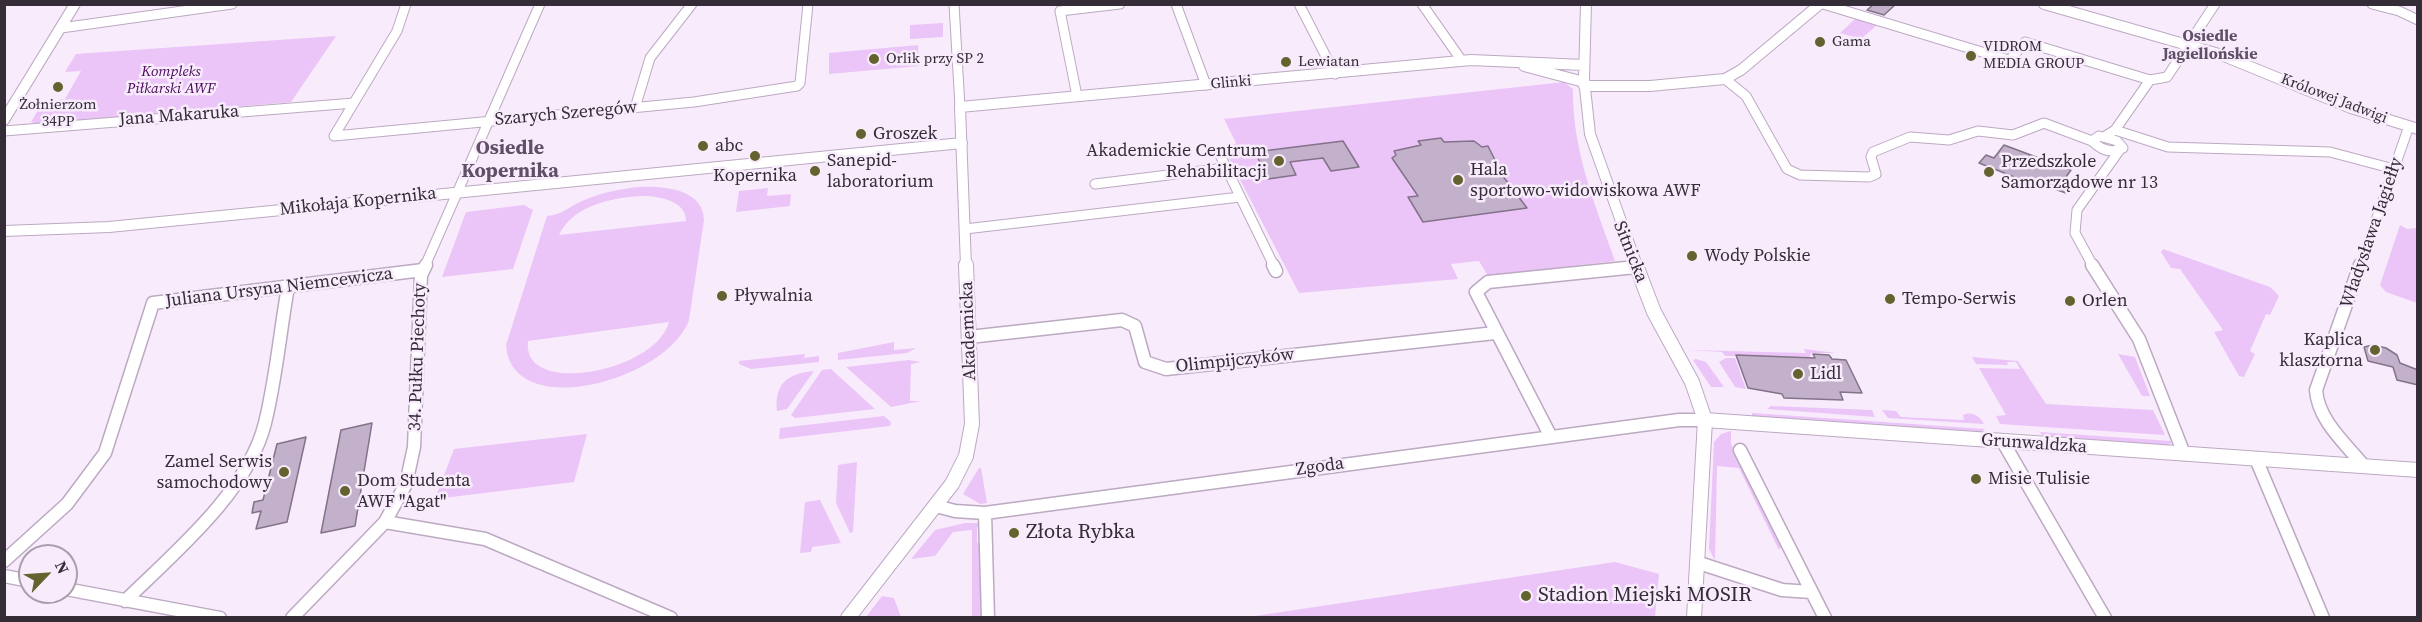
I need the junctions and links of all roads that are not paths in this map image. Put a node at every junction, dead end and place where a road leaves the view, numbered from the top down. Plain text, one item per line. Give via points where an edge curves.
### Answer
1 (75, 4) edge
2 (232, 4) edge
3 (406, 4) edge
4 (540, 4) edge
5 (692, 4) edge
6 (808, 4) edge
7 (954, 4) edge
8 (1120, 4) edge
9 (1176, 4) edge
10 (1299, 4) edge
11 (1422, 4) edge
12 (1586, 4) edge
13 (1822, 4) edge
14 (2044, 4) edge
15 (2215, 4) edge
16 (2372, 4) edge
17 (2397, 8) edge
18 (2418, 20) edge
19 (61, 28) junction
20 (2188, 45) junction
21 (1503, 60) junction
22 (1462, 61) junction
23 (1584, 65) junction
24 (1335, 74) junction
25 (1725, 80) junction
26 (2150, 80) junction
27 (1584, 82) junction
28 (1206, 85) junction
29 (1077, 96) junction
30 (354, 103) junction
31 (960, 107) junction
32 (635, 108) junction
33 (4, 120) edge
34 (489, 122) junction
35 (2413, 127) edge
36 (2115, 130) junction
37 (4, 131) edge
38 (2104, 137) junction
39 (2092, 141) junction
40 (962, 143) junction
41 (2118, 146) junction
42 (2104, 149) junction
43 (1219, 153) dead end
44 (2107, 165) junction
45 (1225, 168) junction
46 (2394, 170) junction
47 (1095, 184) dead end
48 (458, 192) junction
49 (1240, 197) junction
50 (965, 229) junction
51 (4, 231) edge
52 (1636, 267) junction
53 (423, 270) junction
54 (1276, 271) dead end
55 (288, 287) junction
56 (1495, 333) junction
57 (969, 337) junction
58 (1705, 420) junction
59 (1551, 436) junction
60 (2003, 442) junction
61 (1740, 450) dead end
62 (2184, 454) junction
63 (2256, 459) junction
64 (2418, 464) edge
65 (2363, 465) junction
66 (2418, 470) edge
67 (936, 506) junction
68 (985, 513) junction
69 (385, 522) junction
70 (4, 561) edge
71 (1699, 563) junction
72 (78, 591) edge
73 (1811, 592) junction
74 (125, 601) junction
75 (220, 618) edge
76 (292, 618) edge
77 (671, 618) edge
78 (848, 618) edge
79 (988, 618) edge
80 (1694, 618) edge
81 (1825, 618) edge
82 (2105, 618) edge
83 (2323, 618) edge

1 - 19 street
2 - 19 street
3 - 30 street via 397,31
4 - 34 street, 34. Pułku Piechoty
5 - 32 street via 650,58
6 - 32 street, Szarych Szeregów via 797,86
7 - 31 street, Akademicka
8 - 29 street via 1060,11
9 - 28 street
10 - 24 street
11 - 22 street
12 - 23 street, Sitnicka
13 - 25 street
13 - 26 street via 2005,59 2010,60 2025,42
14 - 20 street, Królowej Jadwigi
15 - 20 street
16 - 17 street
17 - 18 street
19 - 33 street
20 - 26 street via 2167,77
20 - 35 street, Królowej Jadwigi via 2234,59 2351,108
21 - 22 street, Glinki
21 - 23 street, Glinki
21 - 27 street, Glinki
22 - 24 street, Glinki
23 - 27 street, Sitnicka
24 - 28 street, Glinki
25 - 27 street
25 - 39 street via 1746,96 1787,169 1800,176 1869,177 1876,174 1870,157 1873,152 1904,138 1949,140 1978,131 2013,135 2044,123
26 - 36 street
27 - 52 street, Sitnicka via 1588,131
28 - 29 street, Glinki
29 - 31 street, Glinki
30 - 34 street, Szarych Szeregów via 334,136
30 - 37 street, Jana Makaruka
31 - 40 street, Akademicka
32 - 34 street, Szarych Szeregów
34 - 48 street, 34. Pułku Piechoty
35 - 46 street, Władysława Jagiełły
36 - 38 street
36 - 41 street
36 - 46 street via 2168,147 2319,150
38 - 39 street
38 - 41 street
39 - 42 street
40 - 48 street, Mikołaja Kopernika
40 - 50 street, Akademicka
41 - 42 street
41 - 44 street via 2115,160
42 - 44 street
43 - 45 street
44 - 62 street via 2077,210 2075,233 2139,339
45 - 47 street
45 - 49 street
46 - 65 street, Władysława Jagiełły via 2315,398 2322,413
48 - 51 street, Mikołaja Kopernika via 109,226
48 - 53 street, 34. Pułku Piechoty
49 - 50 street
49 - 54 street
50 - 57 street, Akademicka
52 - 56 street via 1480,286 1477,298
52 - 58 street, Sitnicka via 1654,312 1692,382
53 - 55 street, Juliana Ursyna Niemcewicza
53 - 69 street, 34. Pułku Piechoty via 413,458 403,492
55 - 70 street, Juliana Ursyna Niemcewicza via 153,303 113,436 101,460 60,513
55 - 74 street via 259,443 195,531
56 - 57 street, Olimpijczyków via 1166,369 1145,362 1135,326 1122,320
56 - 59 street
57 - 67 street, Akademicka via 969,444 961,468
58 - 59 street, Zgoda
58 - 60 street, Grunwaldzka
58 - 71 street
59 - 68 street, Zgoda
60 - 62 street, Grunwaldzka
60 - 82 street
61 - 73 street
62 - 63 street, Grunwaldzka
63 - 65 street, Grunwaldzka
63 - 83 street
64 - 65 street
65 - 66 street
67 - 68 street, Zgoda
67 - 78 street, Akademicka
68 - 79 street
69 - 76 street, 34. Pułku Piechoty
69 - 77 street via 485,539
71 - 73 street via 1782,590
71 - 80 street
72 - 74 street
73 - 81 street
74 - 75 street

